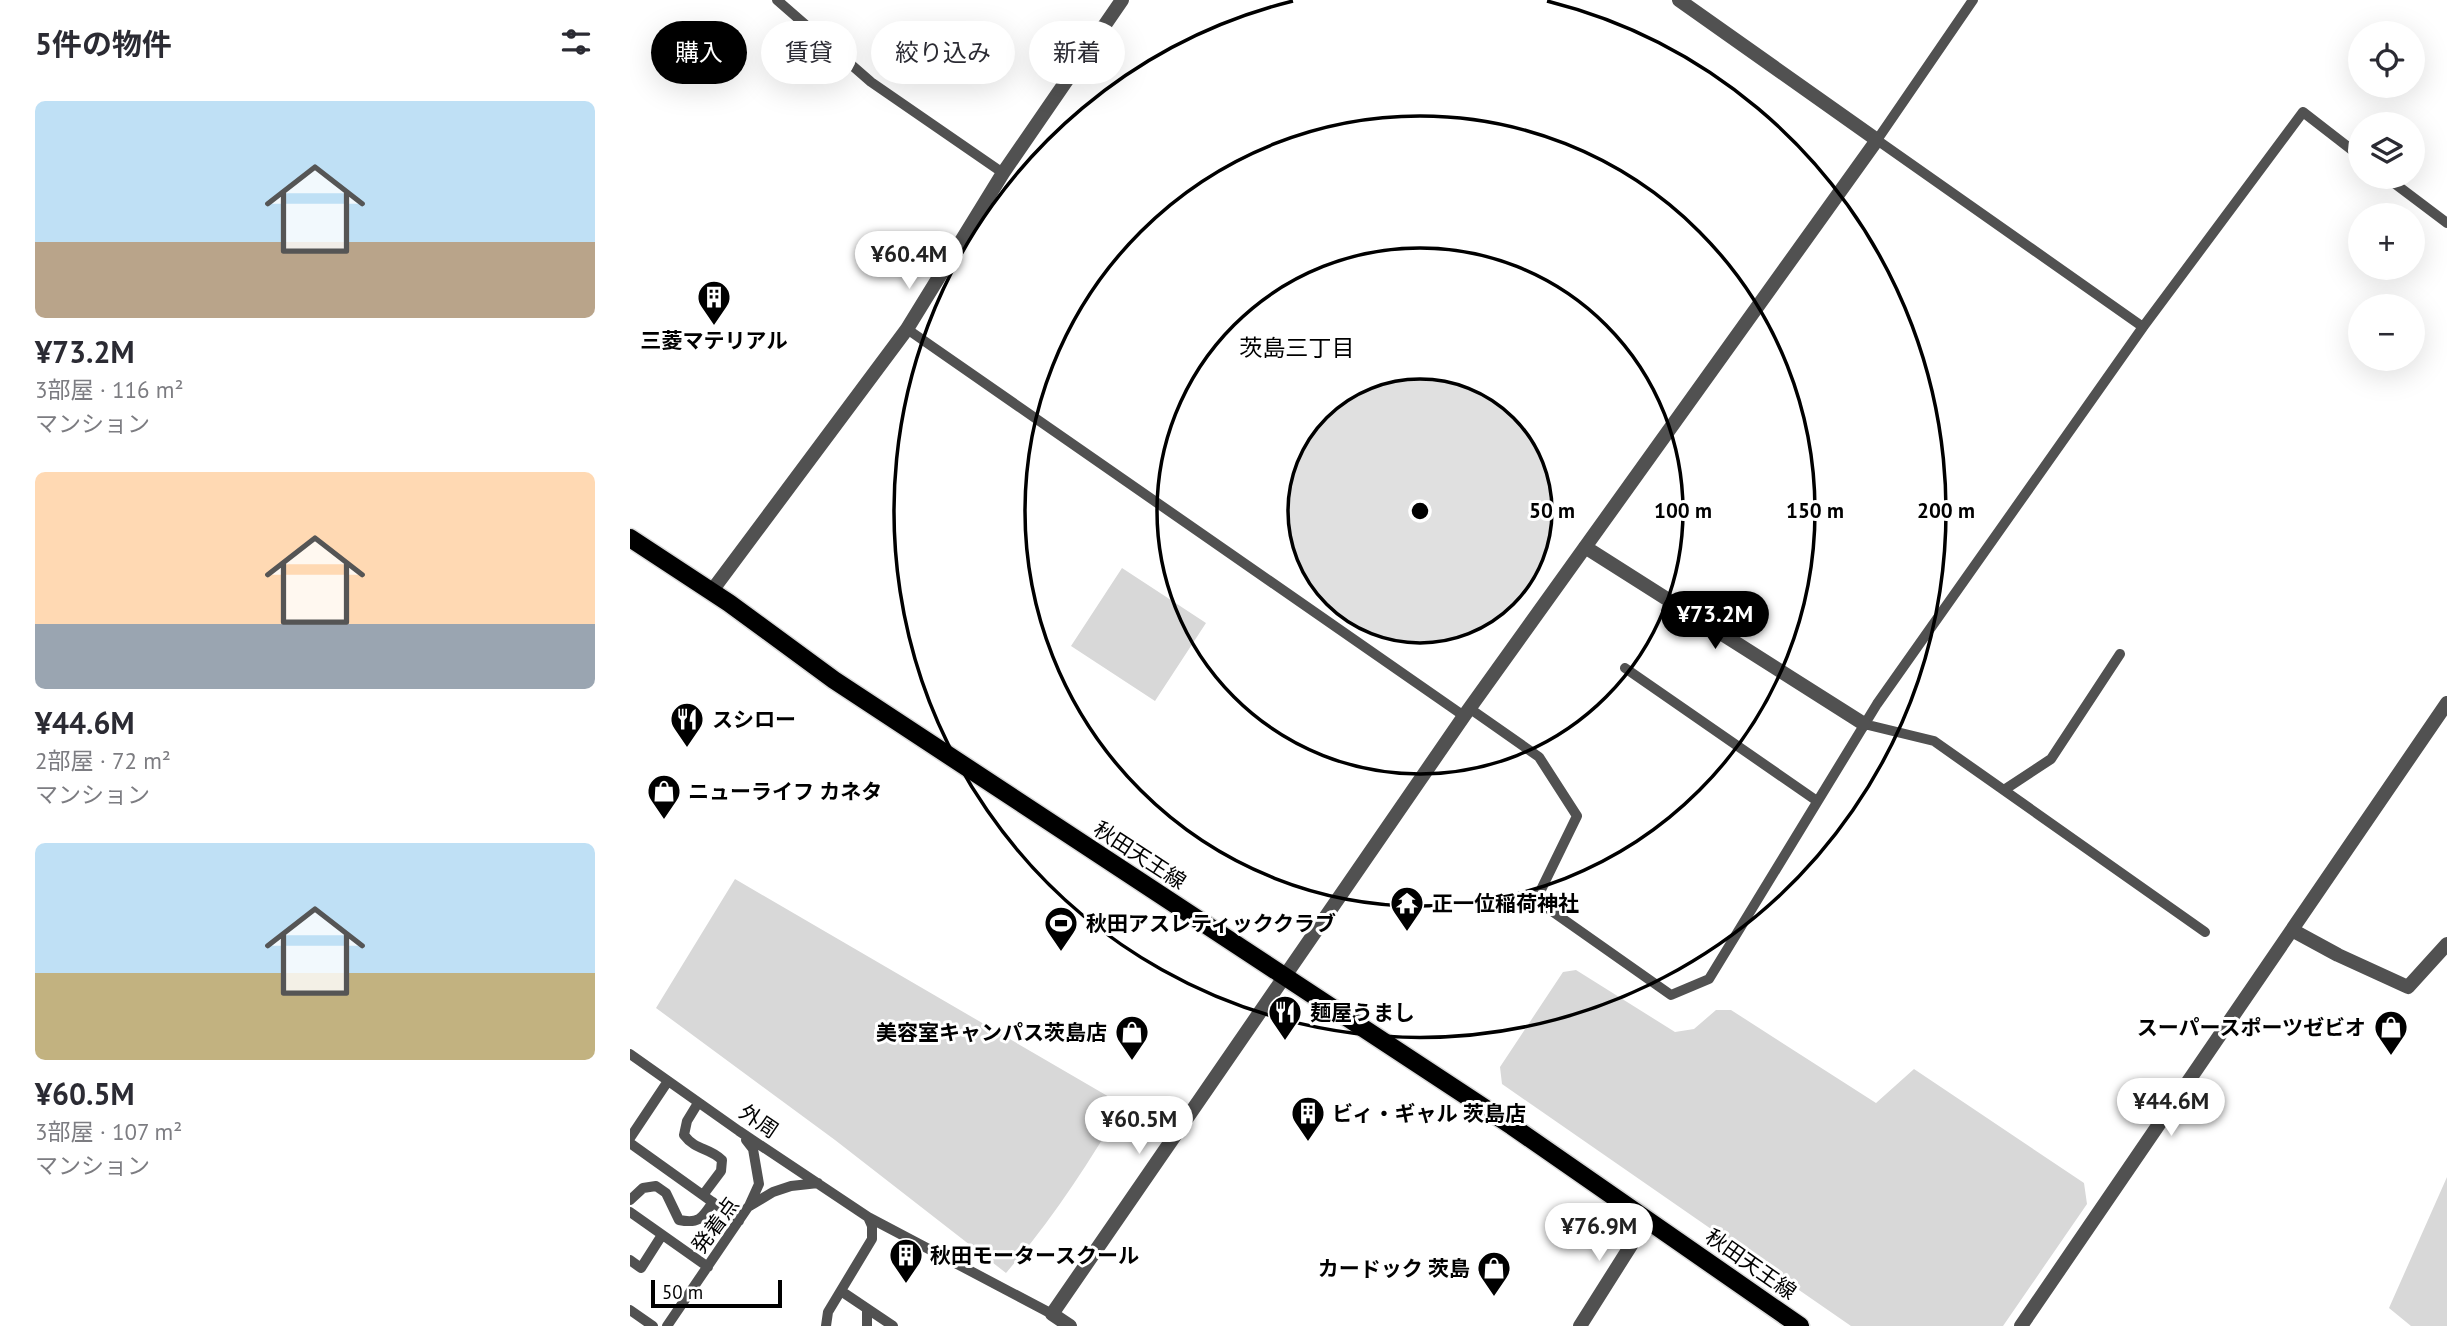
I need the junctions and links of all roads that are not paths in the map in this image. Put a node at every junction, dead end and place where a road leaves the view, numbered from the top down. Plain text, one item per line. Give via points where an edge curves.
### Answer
1 (777, 0) edge
2 (1122, 0) edge
3 (1679, 0) edge
4 (1973, 0) edge
5 (1877, 140) junction
6 (2348, 147) edge
7 (1003, 173) junction
8 (2402, 189) edge
9 (2447, 223) edge
10 (2143, 327) junction
11 (907, 329) junction
12 (630, 538) edge
13 (1585, 547) junction
14 (712, 592) junction
15 (2120, 654) dead end
16 (1625, 668) dead end
17 (2447, 703) edge
18 (1467, 712) junction
19 (1864, 724) junction
20 (2004, 790) junction
21 (1817, 802) junction
22 (2292, 930) junction
23 (2204, 932) dead end
24 (2447, 944) edge
25 (1284, 977) junction
26 (630, 1054) edge
27 (668, 1082) junction
28 (698, 1102) junction
29 (739, 1131) junction
30 (630, 1141) edge
31 (818, 1183) junction
32 (703, 1195) junction
33 (630, 1200) edge
34 (713, 1202) junction
35 (748, 1207) junction
36 (630, 1212) edge
37 (868, 1217) junction
38 (1647, 1220) junction
39 (739, 1221) junction
40 (662, 1235) junction
41 (630, 1261) edge
42 (708, 1267) junction
43 (841, 1292) junction
44 (867, 1309) junction
45 (630, 1310) edge
46 (1052, 1314) junction
47 (653, 1326) edge
48 (667, 1326) edge
49 (826, 1326) edge
50 (867, 1326) edge
51 (893, 1326) edge
52 (1070, 1326) edge
53 (1580, 1326) edge
54 (1800, 1326) edge
55 (2021, 1326) edge

1 - 7 lane via 871,82
2 - 7 street
3 - 5 street
4 - 5 lane
5 - 10 lane
5 - 13 street
6 - 10 lane via 2303,112
7 - 11 street
8 - 9 lane
10 - 19 lane
11 - 14 street
11 - 18 lane
12 - 14 main road, 秋田天王線
13 - 18 street
13 - 19 street
14 - 25 main road, 秋田天王線 via 834,680
15 - 20 lane via 2052,760
16 - 21 lane
17 - 22 street
18 - 21 lane via 1539,757 1577,816 1536,900 1671,995 1709,979
18 - 25 street
19 - 20 lane via 1934,741
19 - 21 lane
20 - 23 lane
22 - 24 street via 2408,987
22 - 55 street
25 - 38 main road, 秋田天王線
25 - 46 street
26 - 27 lane, 外周
27 - 28 lane, 外周
27 - 30 lane
28 - 29 lane, 外周
28 - 32 lane via 684,1135 692,1146 716,1153 722,1160 721,1171
29 - 31 lane, 外周
29 - 35 lane via 757,1162 759,1184
30 - 32 lane
31 - 35 lane, 発着点 via 773,1192
31 - 37 lane, 外周
32 - 34 lane
33 - 34 lane via 643,1188 656,1186 666,1193 680,1220 691,1222 702,1218
34 - 39 lane
35 - 39 lane, 発着点
36 - 40 lane
37 - 43 lane via 872,1239
37 - 46 lane, 外周
38 - 53 street
38 - 54 main road, 秋田天王線
39 - 42 lane, 発着点
40 - 41 lane via 641,1268
40 - 42 lane
42 - 48 lane, 発着点
43 - 44 lane
43 - 49 lane via 828,1312
44 - 50 lane
44 - 51 lane
45 - 47 lane
46 - 52 street

